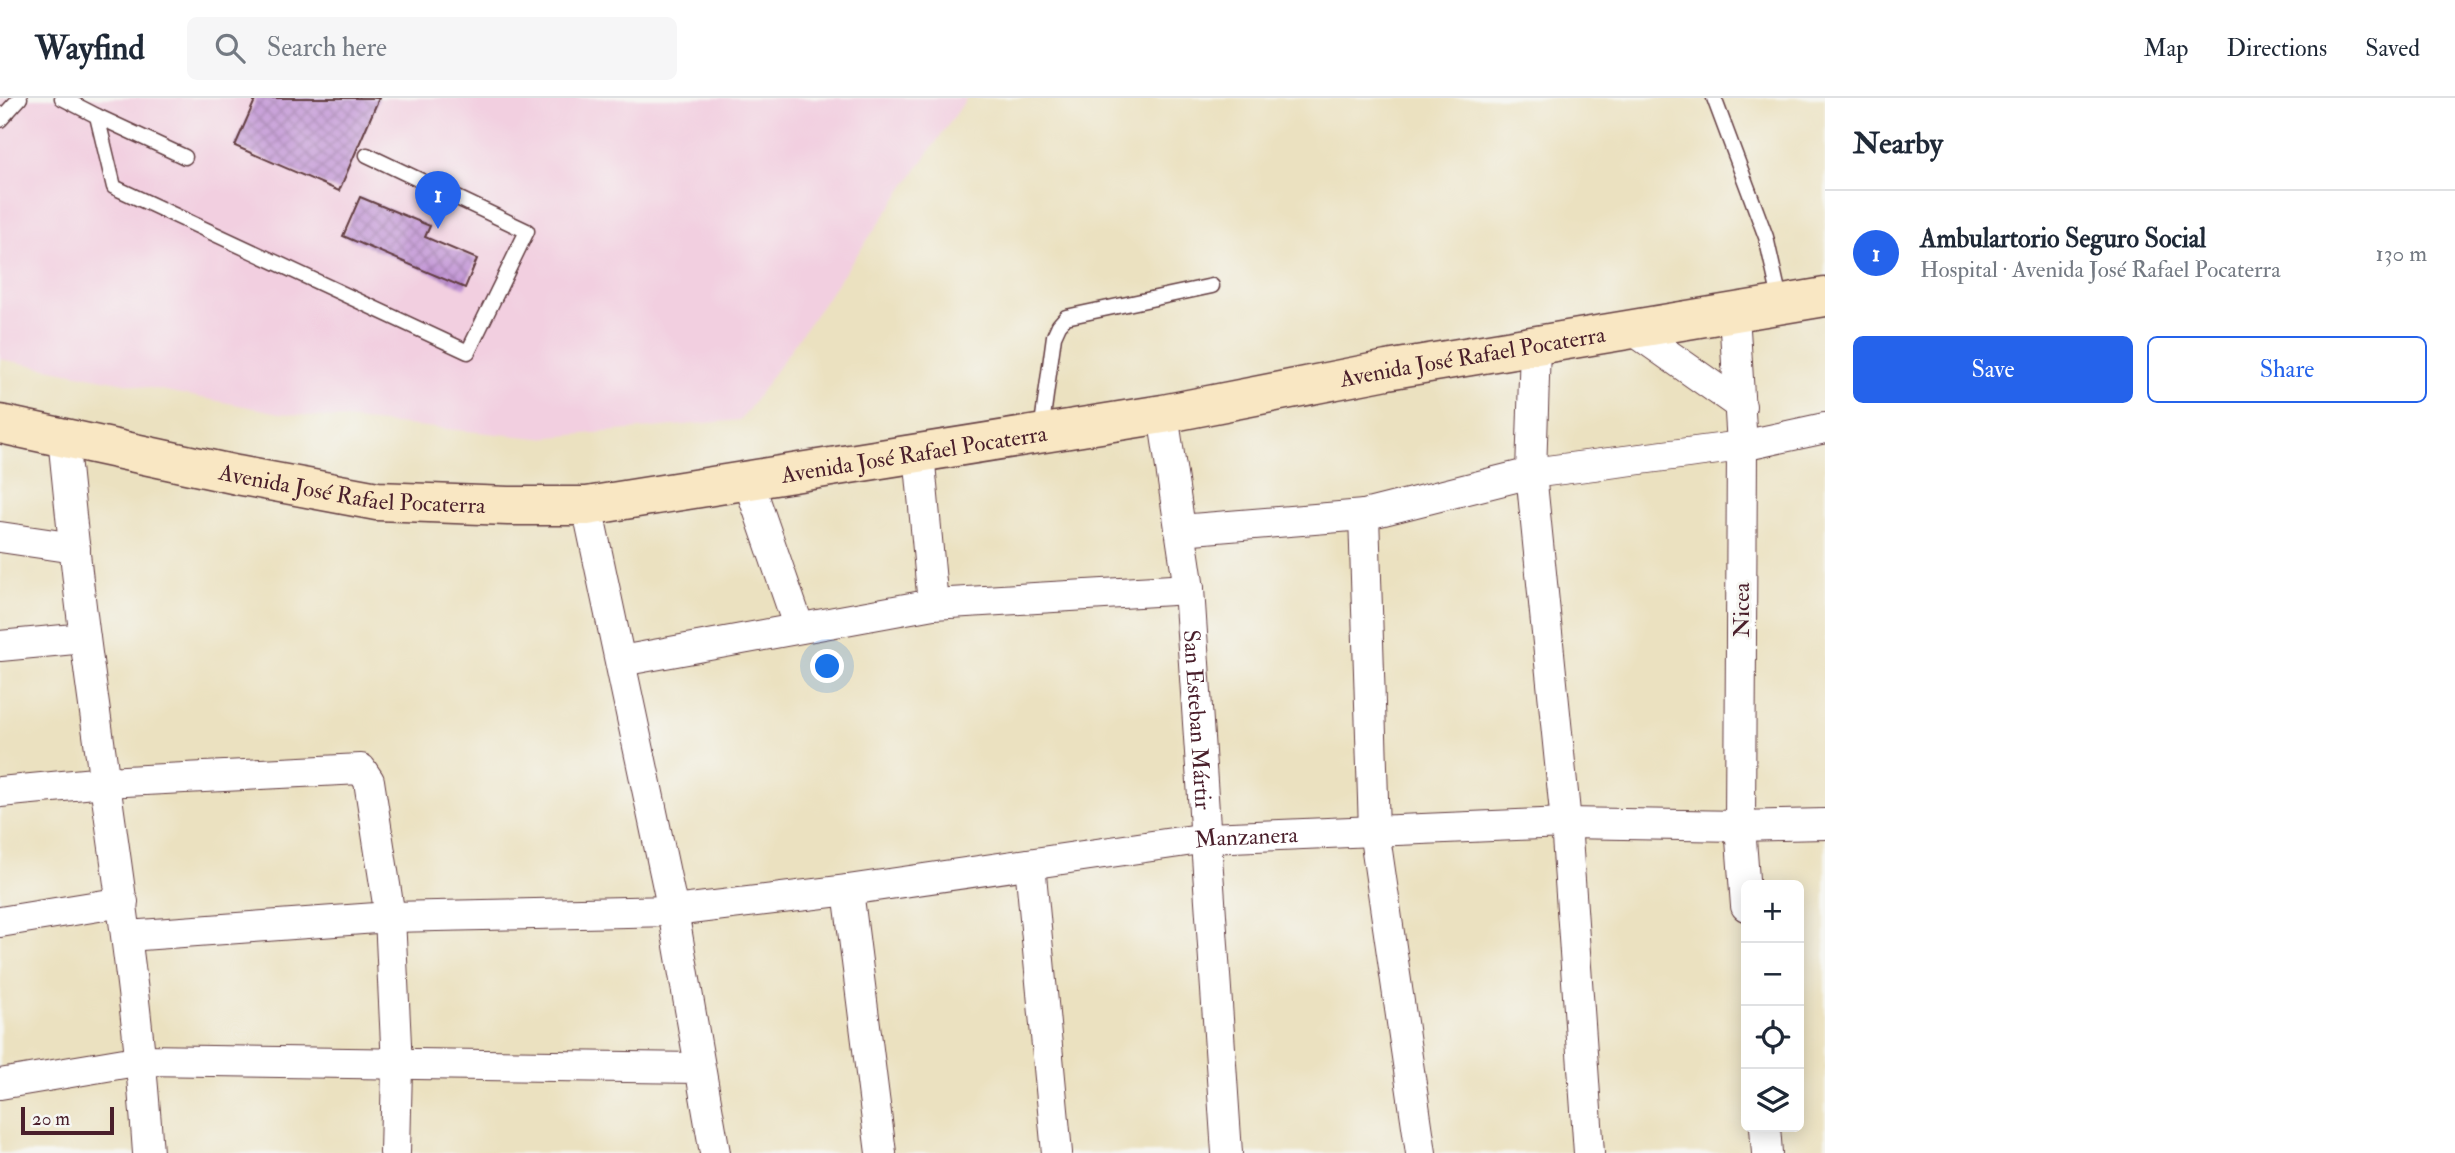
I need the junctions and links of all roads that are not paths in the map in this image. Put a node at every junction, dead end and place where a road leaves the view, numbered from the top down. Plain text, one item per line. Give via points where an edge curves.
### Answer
1 (20, 98) edge
2 (62, 98) edge
3 (1714, 98) edge
4 (97, 116) junction
5 (0, 120) edge
6 (367, 155) dead end
7 (185, 157) dead end
8 (1212, 286) dead end
9 (1825, 297) edge
10 (1782, 305) junction
11 (1734, 313) junction
12 (1633, 330) junction
13 (1535, 346) junction
14 (1741, 406) junction
15 (1163, 414) junction
16 (0, 424) edge
17 (1825, 428) edge
18 (1041, 434) junction
19 (63, 438) junction
20 (1742, 446) junction
21 (919, 453) junction
22 (1531, 473) junction
23 (748, 480) junction
24 (587, 506) junction
25 (1364, 515) junction
26 (1180, 530) junction
27 (0, 537) edge
28 (75, 548) junction
29 (1189, 589) junction
30 (933, 604) junction
31 (799, 628) junction
32 (85, 638) junction
33 (0, 646) edge
34 (621, 661) junction
35 (105, 782) junction
36 (0, 792) edge
37 (1566, 823) junction
38 (1825, 824) edge
39 (1740, 826) junction
40 (1374, 830) junction
41 (1207, 838) junction
42 (1030, 863) junction
43 (1744, 880) edge
44 (848, 890) junction
45 (123, 902) junction
46 (673, 911) junction
47 (390, 917) junction
48 (0, 922) edge
49 (127, 936) junction
50 (142, 1060) junction
51 (397, 1066) junction
52 (699, 1068) junction
53 (0, 1084) edge
54 (1765, 1132) edge
55 (148, 1153) edge
56 (395, 1153) edge
57 (715, 1153) edge
58 (881, 1153) edge
59 (1057, 1153) edge
60 (1227, 1153) edge
61 (1421, 1153) edge
62 (1589, 1153) edge
63 (1767, 1153) edge

1 - 5 lane
2 - 4 lane
3 - 10 lane via 1766,237
4 - 6 lane via 114,187 468,352 527,231
4 - 7 lane
8 - 18 lane via 1066,317 1054,336
9 - 10 street, Avenida José Rafael Pocaterra
10 - 11 street, Avenida José Rafael Pocaterra
11 - 12 street, Avenida José Rafael Pocaterra
11 - 14 street, Nicea
12 - 13 street, Avenida José Rafael Pocaterra
12 - 14 street
13 - 15 street, Avenida José Rafael Pocaterra
13 - 22 street
14 - 20 street, Nicea
15 - 18 street, Avenida José Rafael Pocaterra
15 - 26 street, San Esteban Mártir
16 - 19 street, Avenida José Rafael Pocaterra
17 - 20 street
18 - 21 street, Avenida José Rafael Pocaterra
19 - 24 street, Avenida José Rafael Pocaterra via 377,501
19 - 28 street
20 - 22 street
20 - 39 street, Nicea
21 - 23 street, Avenida José Rafael Pocaterra
21 - 30 street
22 - 25 street
22 - 37 street
23 - 24 street, Avenida José Rafael Pocaterra
23 - 31 street
24 - 34 street
25 - 26 street
25 - 40 street
26 - 29 street, San Esteban Mártir
27 - 28 street
28 - 32 street
29 - 30 street
29 - 41 street, San Esteban Mártir
30 - 31 street
31 - 34 street
32 - 33 street
32 - 35 street
34 - 46 street
35 - 36 street
35 - 45 street
35 - 47 street via 361,769 369,780
37 - 39 street, Manzanera
37 - 40 street, Manzanera
37 - 62 street
38 - 39 street, Manzanera
39 - 43 street, Nicea
40 - 41 street, Manzanera
40 - 61 street
41 - 42 street, Manzanera
41 - 60 street, San Esteban Mártir
42 - 44 street, Manzanera
42 - 59 street
44 - 46 street, Manzanera
44 - 58 street
45 - 48 street
45 - 49 street
46 - 47 street, Manzanera
46 - 52 street
47 - 49 street, Manzanera
47 - 51 street
49 - 50 street
50 - 51 street
50 - 53 street
50 - 55 street
51 - 52 street
51 - 56 street
52 - 57 street
54 - 63 street

